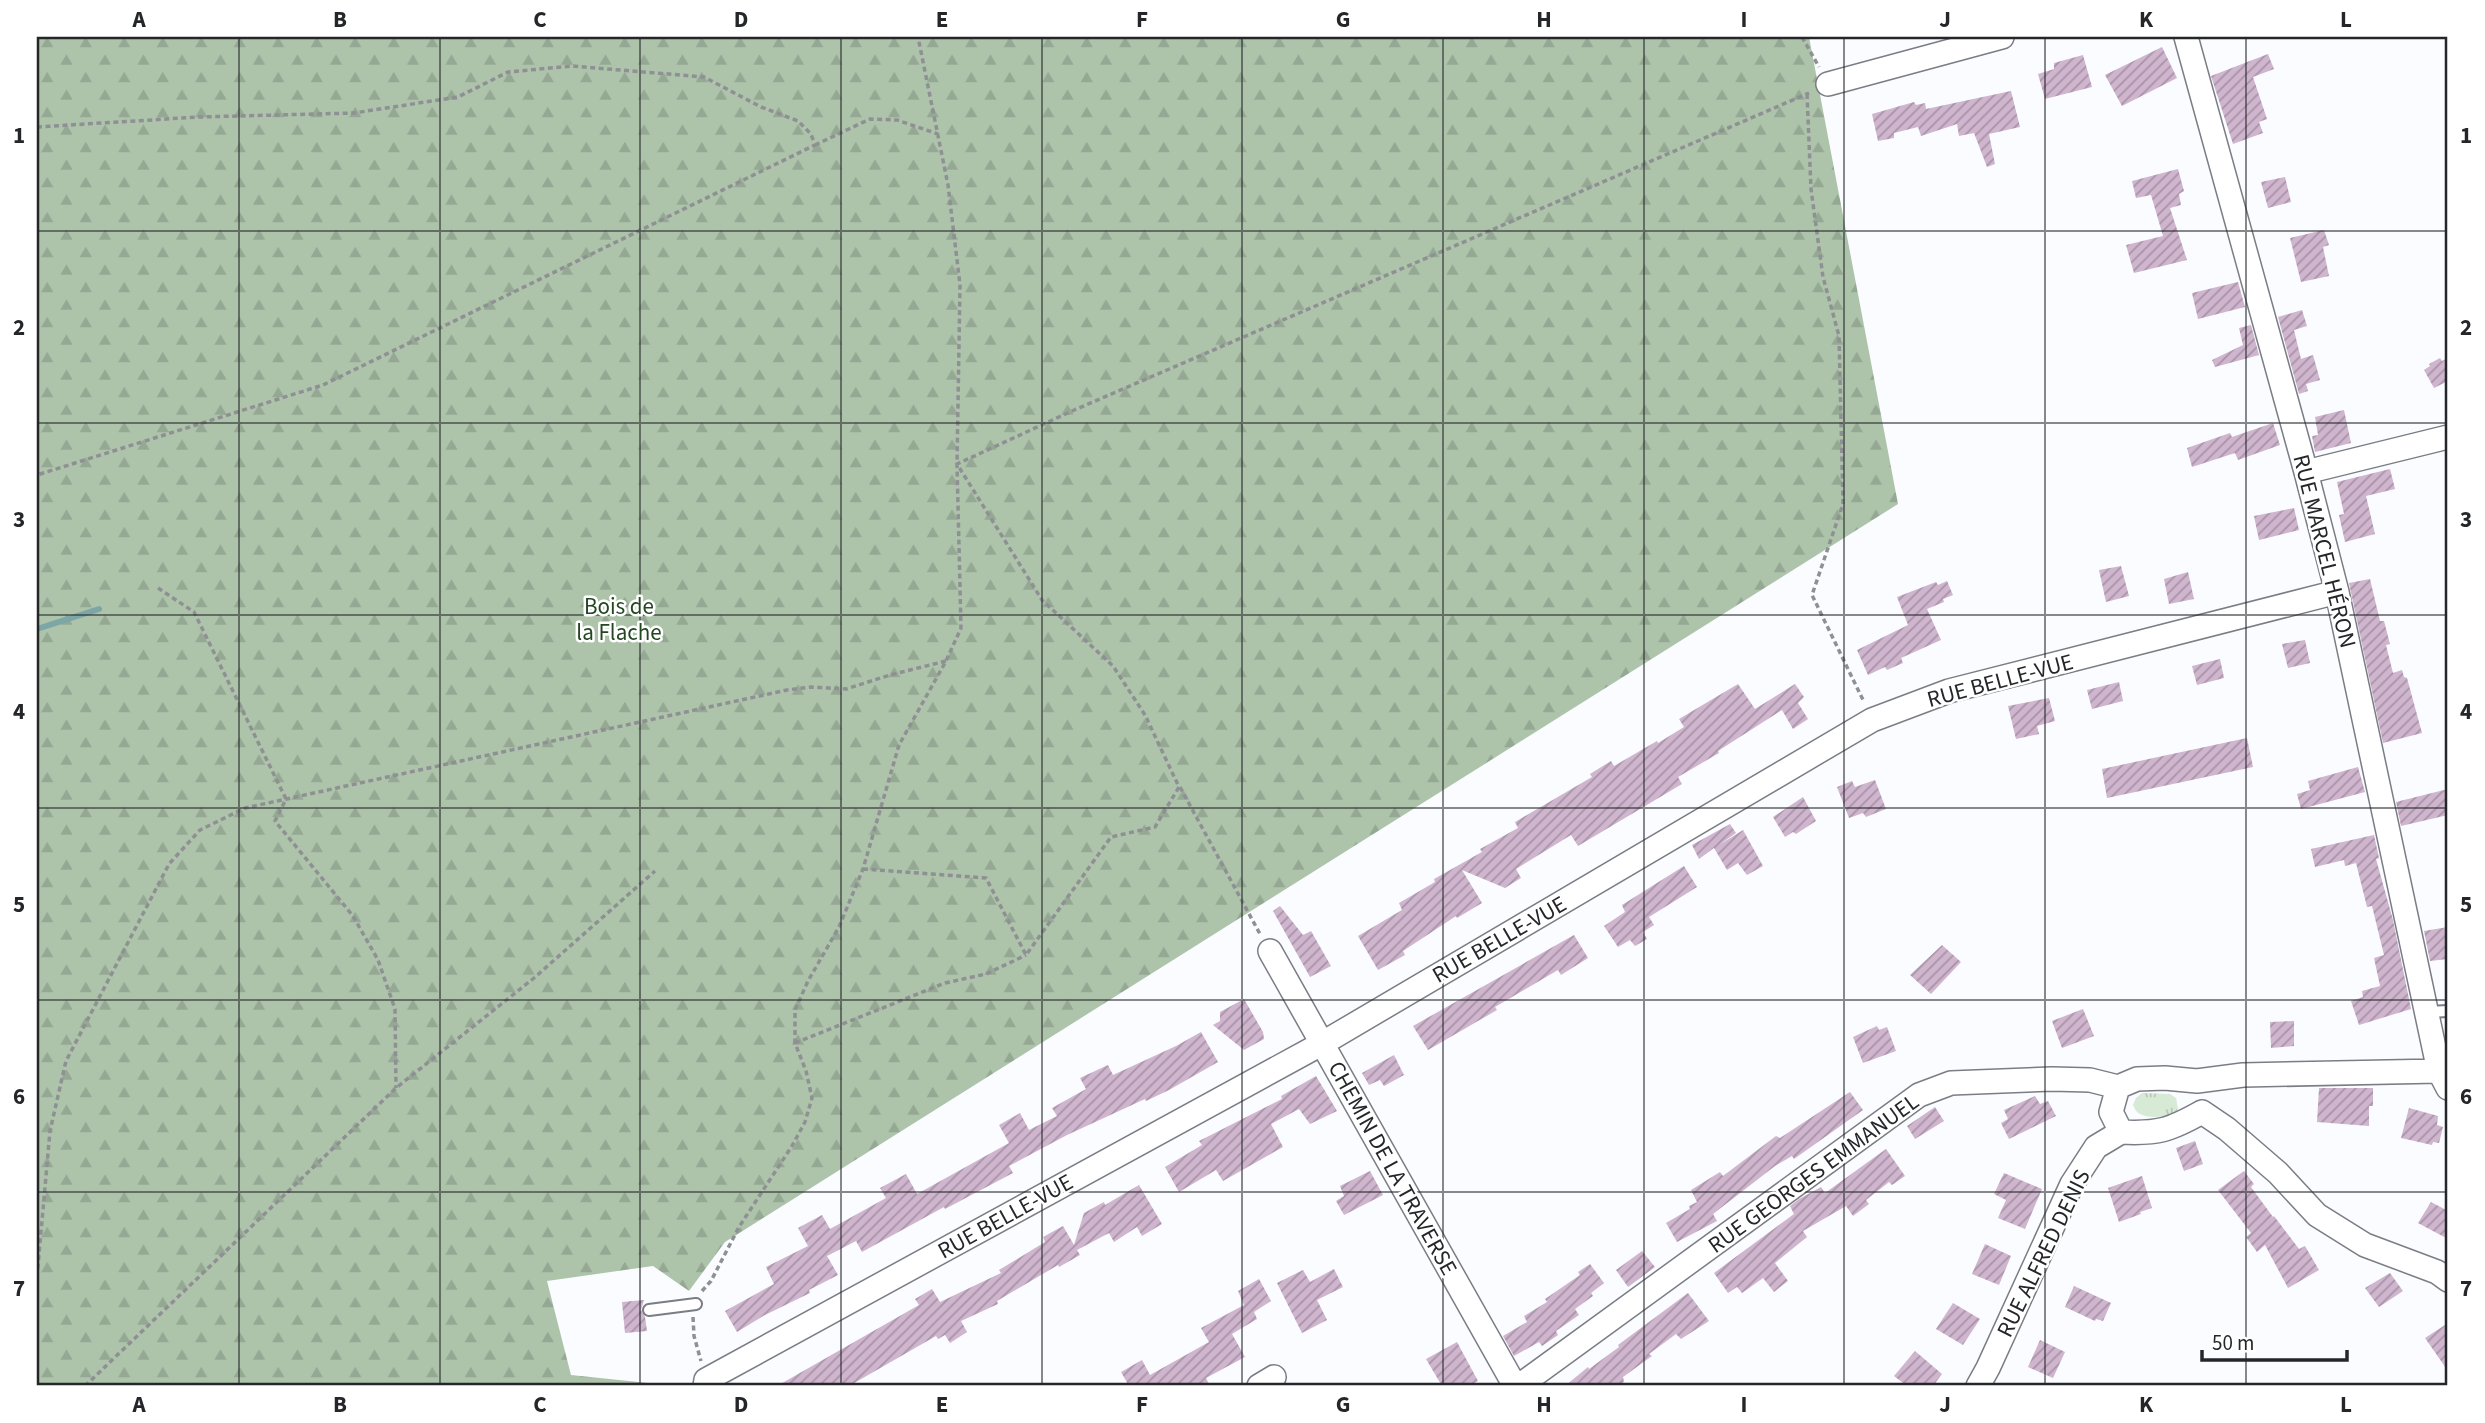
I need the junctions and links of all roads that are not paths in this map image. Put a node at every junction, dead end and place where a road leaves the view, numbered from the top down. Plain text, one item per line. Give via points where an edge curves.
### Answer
1 (2002, 37) edge
2 (2186, 37) edge
3 (1817, 89) road end
4 (2448, 437) edge
5 (2306, 472) junction
6 (2337, 592) junction
7 (1270, 951) road end
8 (2438, 1012) edge
9 (1323, 1043) junction
10 (2444, 1079) edge
11 (2197, 1081) junction
12 (2118, 1087) junction
13 (2202, 1112) junction
14 (2121, 1132) junction
15 (2448, 1280) edge
16 (696, 1304) road end
17 (649, 1310) dead end
18 (705, 1383) edge
19 (1517, 1386) edge
20 (1978, 1386) edge

1 - 3 street
2 - 5 street, RUE MARCEL HÉRON
4 - 5 street
5 - 6 street, RUE MARCEL HÉRON
6 - 8 street, RUE MARCEL HÉRON
6 - 9 street, RUE BELLE-VUE via 1949,691 1872,720
7 - 9 street, CHEMIN DE LA TRAVERSE
8 - 10 street, RUE MARCEL HÉRON
9 - 18 street, RUE BELLE-VUE
9 - 19 street, CHEMIN DE LA TRAVERSE
10 - 11 street, RUE GEORGES EMMANUEL via 2242,1075
11 - 12 street, RUE GEORGES EMMANUEL via 2137,1079
11 - 13 street via 2204,1095
12 - 14 street via 2111,1112
12 - 19 street, RUE GEORGES EMMANUEL via 2090,1080 1964,1082 1919,1095
13 - 14 street via 2174,1128
13 - 15 street via 2278,1173 2317,1215 2365,1245
14 - 20 street, RUE ALFRED DENIS via 2096,1147 2072,1184
16 - 17 lane

